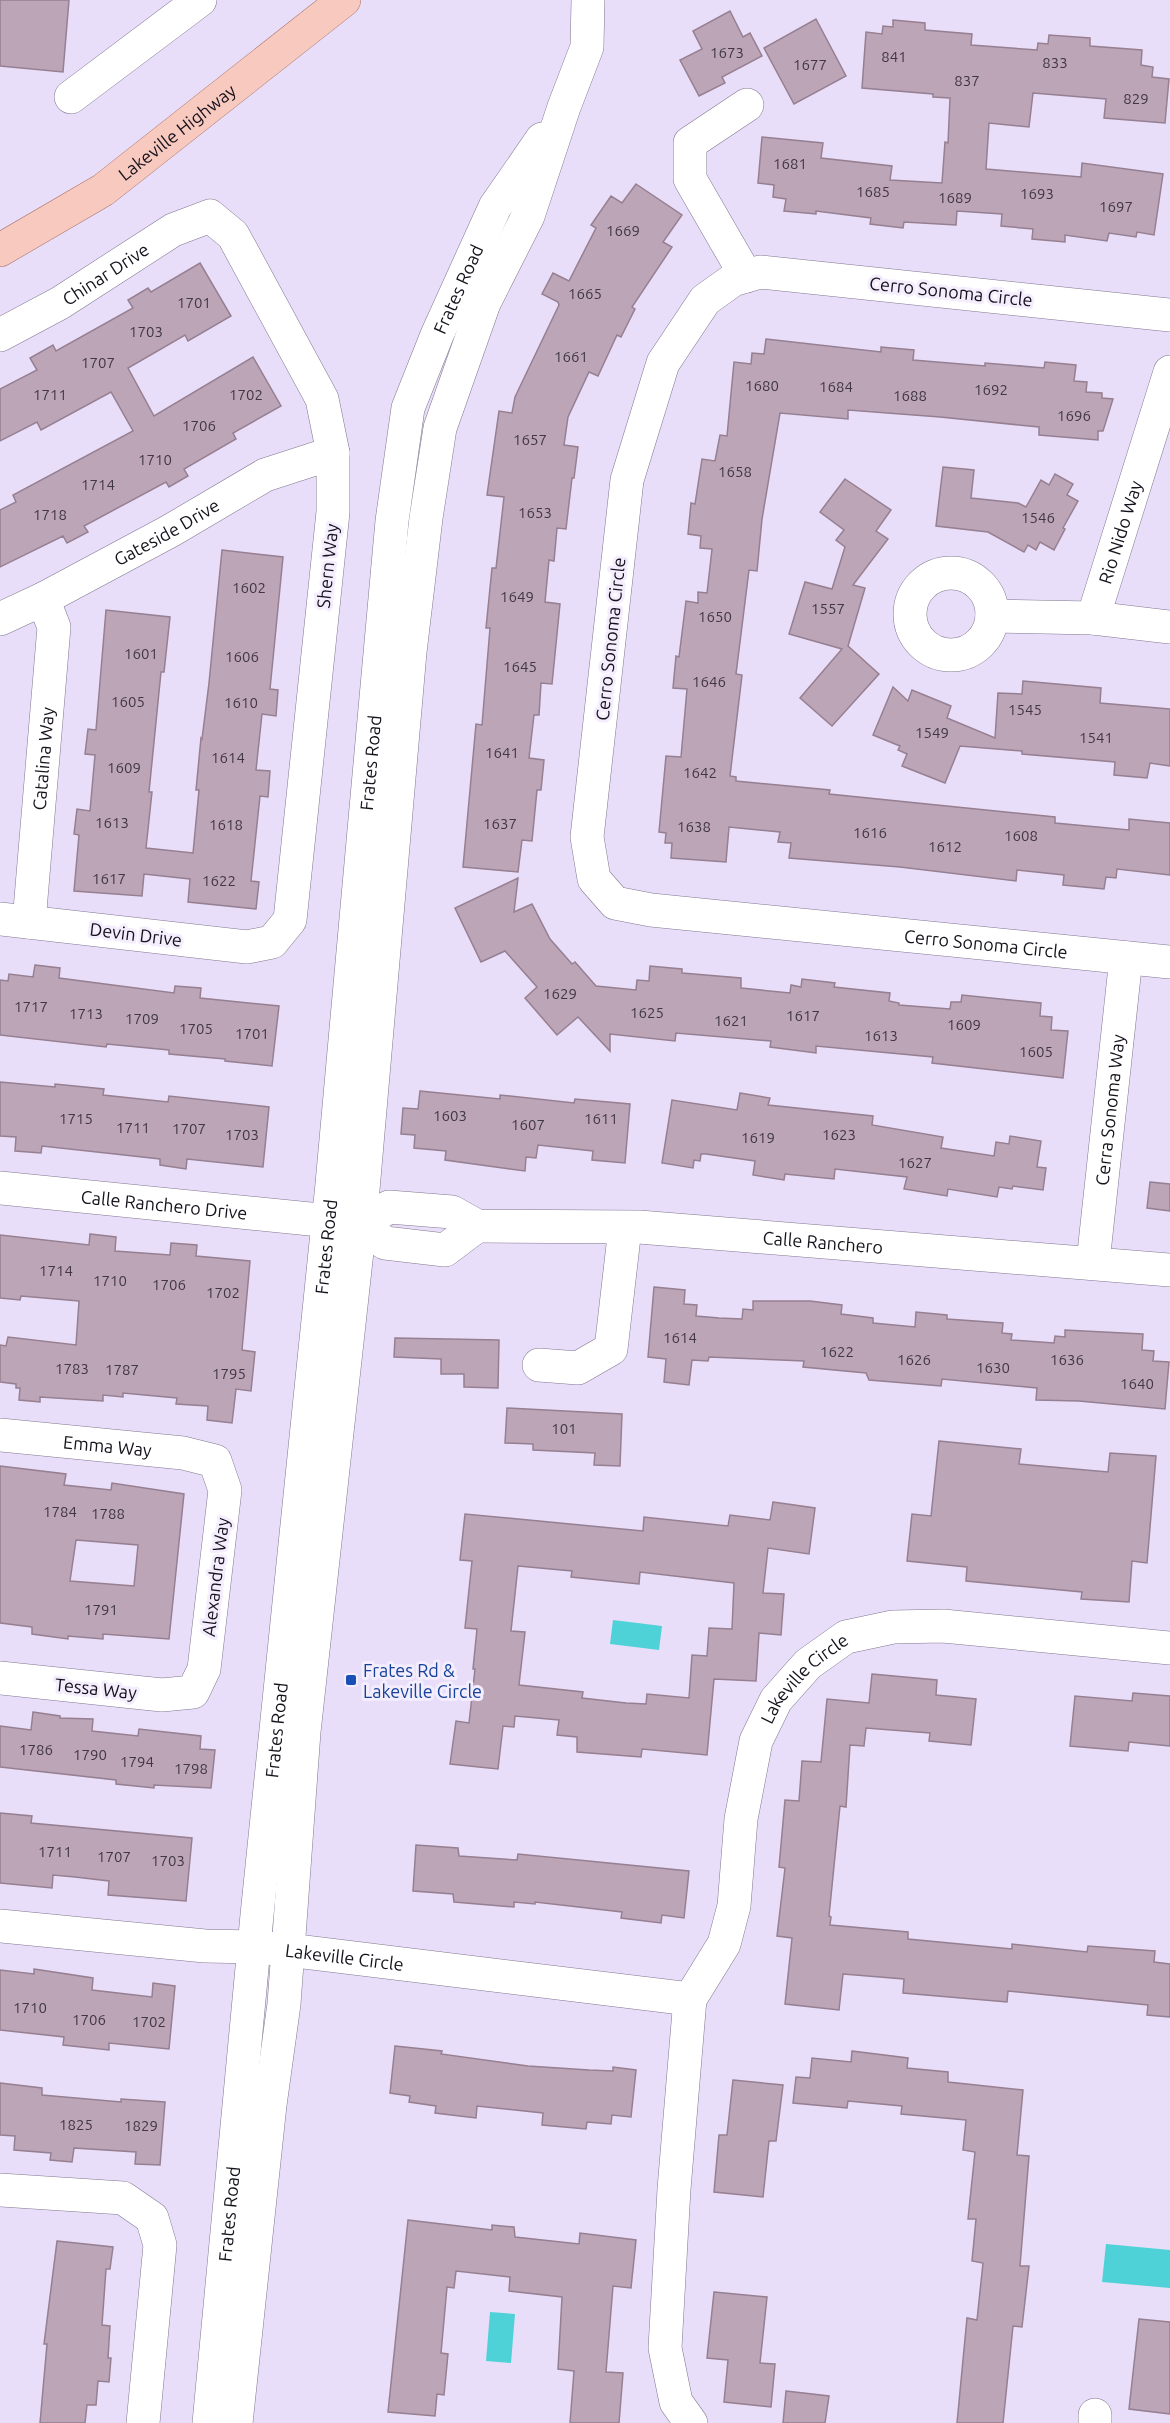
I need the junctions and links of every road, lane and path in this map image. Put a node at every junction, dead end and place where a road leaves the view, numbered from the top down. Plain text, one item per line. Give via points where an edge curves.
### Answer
1 (200, 0) edge
2 (344, 0) edge
3 (588, 0) edge
4 (71, 97) dead end
5 (747, 105) dead end
6 (210, 216) joint
7 (0, 250) edge
8 (746, 276) junction
9 (1170, 315) edge
10 (0, 335) edge
11 (1170, 372) edge
12 (333, 453) junction
13 (43, 598) junction
14 (992, 616) dead end
15 (1093, 618) junction
16 (0, 619) edge
17 (1170, 627) edge
18 (14, 921) edge
19 (272, 942) joint
20 (1126, 958) junction
21 (1170, 962) edge
22 (0, 1188) edge
23 (344, 1222) junction
24 (625, 1228) junction
25 (1093, 1262) junction
26 (1170, 1270) edge
27 (539, 1365) dead end
28 (0, 1435) edge
29 (215, 1461) joint
30 (1170, 1648) edge
31 (0, 1678) edge
32 (193, 1692) joint
33 (0, 1926) edge
34 (254, 1947) junction
35 (288, 1950) junction
36 (690, 1999) junction
37 (0, 2190) edge
38 (143, 2423) edge
39 (209, 2423) edge
40 (236, 2423) edge
41 (691, 2423) edge

1 - 4 street
2 - 7 main road, Lakeville Highway via 103,190
3 - 23 street, Frates Road via 587,46 564,107 495,207 408,408 392,521
5 - 8 street via 690,143 690,179
6 - 10 street, Chinar Drive via 173,230 60,303
6 - 12 street, Shern Way via 233,235 322,399
8 - 9 street, Cerro Sonoma Circle via 760,272
8 - 20 street, Cerro Sonoma Circle via 733,280 705,300 663,363 627,480 587,837 594,879 615,903 651,910
11 - 15 street, Rio Nido Way
12 - 13 street, Gateside Drive via 265,474 170,531
12 - 19 street, Shern Way via 333,512 290,920
13 - 16 street, Gateside Drive
13 - 18 street, Catalina Way via 54,627
14 - 15 street
15 - 17 street
18 - 19 street, Devin Drive via 247,947
20 - 21 street, Cerro Sonoma Circle
20 - 25 street, Cerra Sonoma Way
22 - 23 street, Calle Ranchero Drive
23 - 24 street, Calle Ranchero via 386,1243 445,1250 477,1226
23 - 34 street, Frates Road
23 - 35 street, Frates Road
24 - 25 street, Calle Ranchero
24 - 27 street via 611,1349 578,1368
25 - 26 street, Calle Ranchero
28 - 29 street, Emma Way via 183,1453
29 - 32 street, Alexandra Way via 225,1490 204,1669
30 - 36 street, Lakeville Circle via 943,1626 893,1628 846,1637 808,1664 776,1700 756,1741 741,1819 734,1906 724,1944
31 - 32 street, Tessa Way via 162,1695
33 - 34 street, Lakeville Circle via 205,1946
34 - 35 street, Lakeville Circle
34 - 39 street, Frates Road
35 - 36 street, Lakeville Circle
35 - 40 street, Frates Road
36 - 41 street, Lakeville Circle via 664,2348 676,2402
37 - 38 street via 123,2198 152,2218 160,2246

